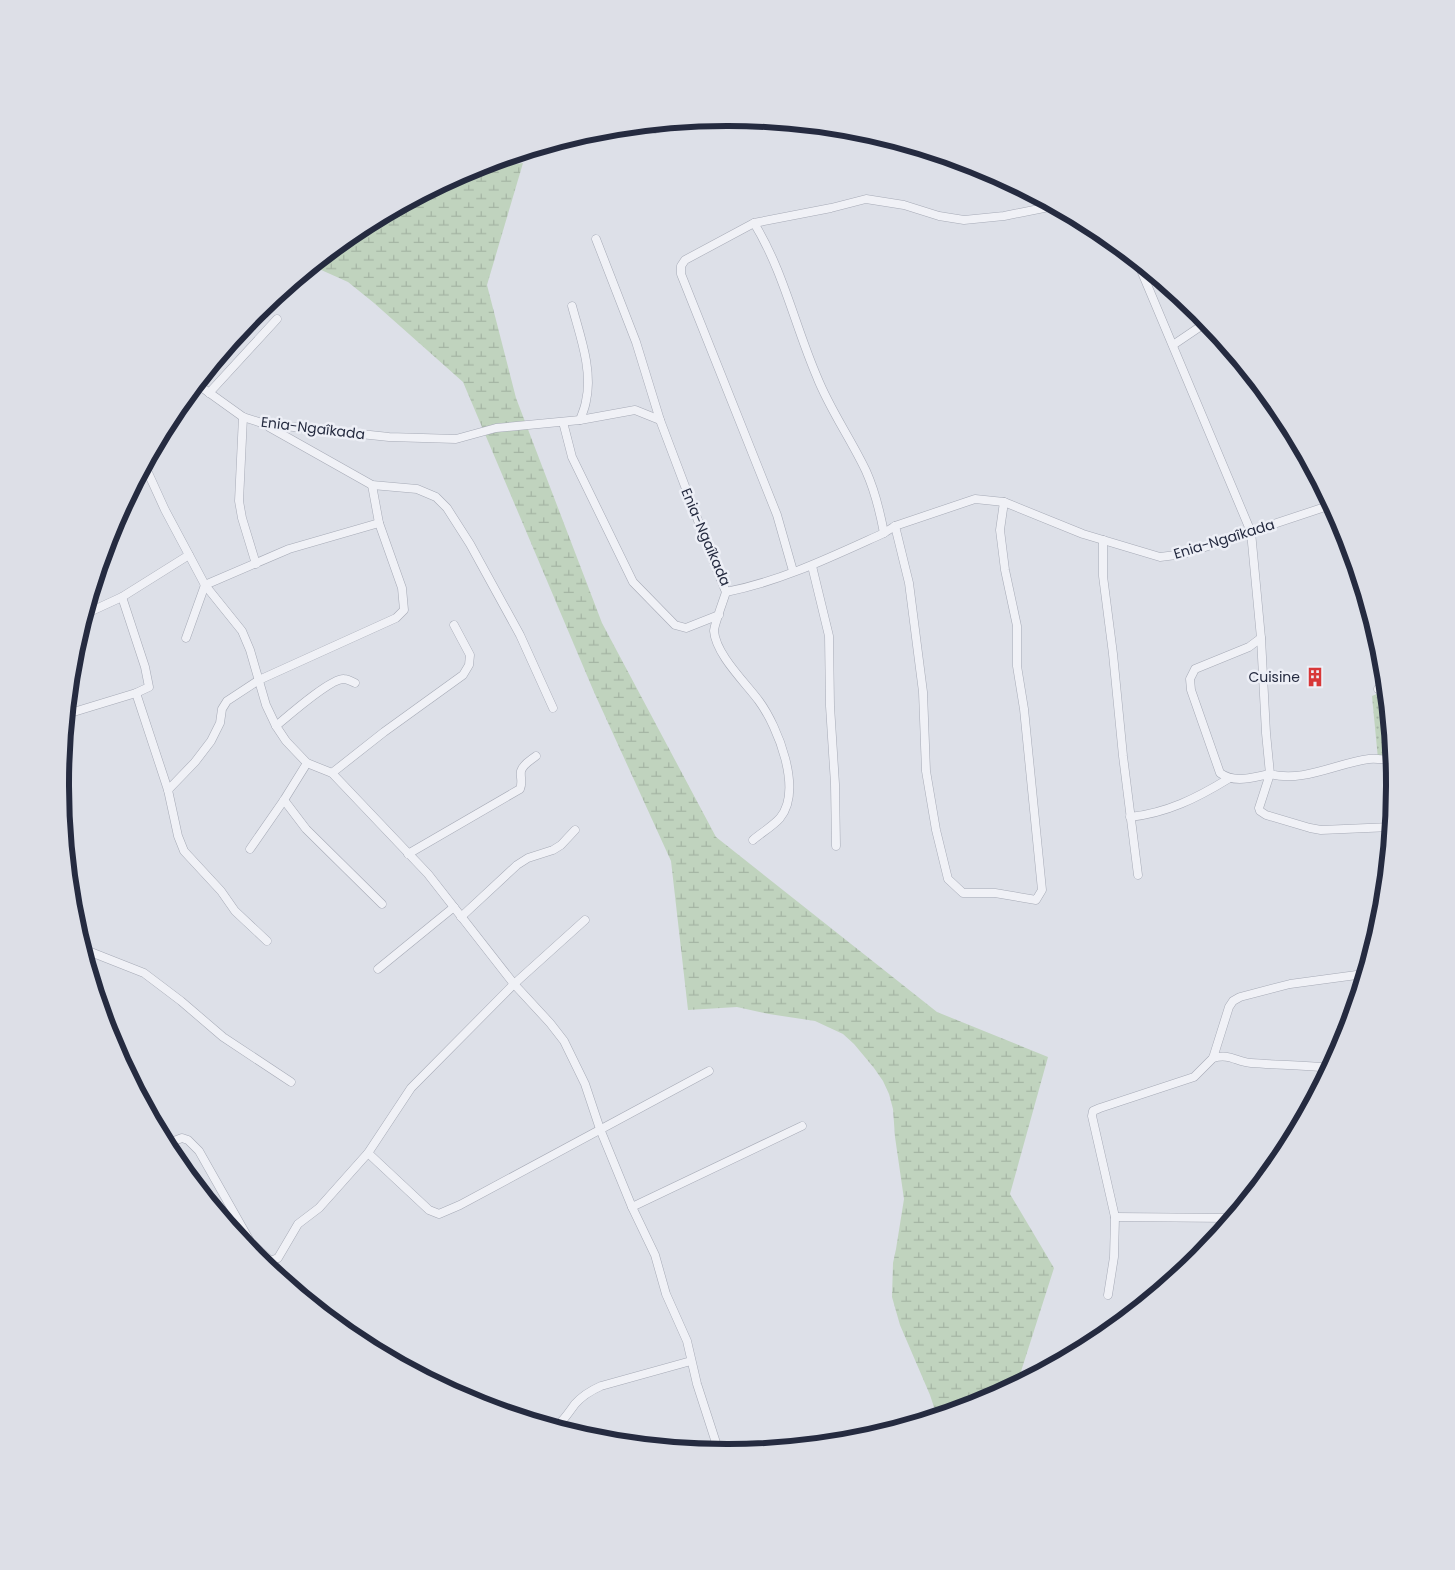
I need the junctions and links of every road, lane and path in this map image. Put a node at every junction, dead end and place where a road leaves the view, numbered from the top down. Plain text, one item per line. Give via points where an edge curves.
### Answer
1 (1044, 208) edge
2 (754, 223) junction
3 (596, 239) dead end
4 (1142, 273) edge
5 (572, 306) dead end
6 (277, 319) dead end
7 (1200, 327) edge
8 (1173, 345) junction
9 (202, 388) edge
10 (209, 394) junction
11 (243, 417) junction
12 (580, 420) junction
13 (660, 420) junction
14 (562, 422) junction
15 (265, 424) junction
16 (148, 473) edge
17 (372, 485) junction
18 (1004, 502) junction
19 (1324, 507) edge
20 (379, 523) junction
21 (895, 526) junction
22 (1251, 532) junction
23 (884, 533) junction
24 (1103, 540) junction
25 (189, 555) junction
26 (256, 564) junction
27 (812, 566) junction
28 (793, 571) junction
29 (205, 585) junction
30 (726, 592) junction
31 (122, 597) junction
32 (92, 611) edge
33 (719, 615) junction
34 (454, 625) dead end
35 (186, 638) dead end
36 (1261, 638) junction
37 (259, 680) junction
38 (355, 683) dead end
39 (136, 693) junction
40 (553, 708) dead end
41 (73, 712) edge
42 (276, 726) junction
43 (536, 756) dead end
44 (1385, 760) edge
45 (307, 763) junction
46 (332, 773) junction
47 (1270, 774) junction
48 (1228, 779) junction
49 (168, 790) junction
50 (284, 800) junction
51 (1130, 817) junction
52 (1385, 827) edge
53 (575, 830) dead end
54 (753, 840) dead end
55 (836, 846) dead end
56 (250, 849) dead end
57 (408, 854) junction
58 (1138, 875) dead end
59 (382, 904) dead end
60 (454, 907) junction
61 (461, 916) junction
62 (585, 920) dead end
63 (267, 941) dead end
64 (90, 952) edge
65 (378, 969) dead end
66 (1358, 975) edge
67 (514, 984) junction
68 (1213, 1058) junction
69 (1322, 1068) edge
70 (709, 1071) dead end
71 (291, 1082) dead end
72 (802, 1126) dead end
73 (600, 1129) junction
74 (174, 1141) edge
75 (368, 1154) junction
76 (632, 1207) junction
77 (1115, 1217) junction
78 (1224, 1218) edge
79 (239, 1227) edge
80 (272, 1260) edge
81 (1108, 1295) dead end
82 (691, 1362) junction
83 (561, 1422) edge
84 (716, 1443) edge

1 - 2 street via 964,220 866,199
2 - 23 street via 767,244 818,380 866,472 879,506
2 - 28 street via 685,260 681,274 777,515
3 - 13 street via 636,342
4 - 8 street
5 - 12 street via 584,348 587,374 586,400
6 - 10 street
7 - 8 street
8 - 22 street
9 - 10 street, Enia-Ngaîkada
10 - 11 street, Enia-Ngaîkada
11 - 15 street, Enia-Ngaîkada
11 - 26 street via 239,501
12 - 13 street, Enia-Ngaîkada via 635,410
12 - 14 street, Enia-Ngaîkada
13 - 30 street, Enia-Ngaîkada
14 - 15 street, Enia-Ngaîkada via 496,428 456,439 389,437
14 - 33 street via 572,457 633,582 675,624 686,628
15 - 17 street
16 - 25 street
17 - 20 street
17 - 40 street via 418,488 436,497 447,508 520,635
18 - 21 street, Enia-Ngaîkada via 975,499
18 - 21 street via 1000,530 1017,626 1017,666 1042,890 1036,900 995,893 963,893 948,879 926,771 923,692 909,583
18 - 24 street, Enia-Ngaîkada
19 - 22 street, Enia-Ngaîkada
20 - 26 street via 289,549
20 - 37 street via 402,588 404,610 396,618
21 - 23 street, Enia-Ngaîkada
22 - 24 street, Enia-Ngaîkada via 1184,554 1160,557
22 - 36 street
23 - 27 street, Enia-Ngaîkada
24 - 51 street via 1103,576
25 - 29 street
25 - 31 street
26 - 29 street
27 - 28 street, Enia-Ngaîkada
27 - 55 street via 829,636
28 - 30 street, Enia-Ngaîkada via 755,586
29 - 35 street
29 - 37 street via 242,631
30 - 33 street
31 - 32 street
31 - 39 street via 149,684
33 - 54 street via 714,630 717,643 737,675 760,702 786,760 788,802 780,818
34 - 46 street via 470,655 463,675
36 - 47 street
36 - 48 street via 1249,647 1195,669 1190,679 1217,768
37 - 42 street
37 - 49 street via 227,701 211,741
38 - 42 street via 338,680
39 - 41 street
39 - 49 street
42 - 45 street
43 - 57 street via 524,765 520,789
44 - 47 street via 1370,759 1288,776
45 - 46 street
45 - 50 street
46 - 57 street
47 - 48 street
47 - 52 street via 1259,808 1266,815 1321,830
48 - 51 street via 1178,806
49 - 63 street via 184,851 221,890 235,911
50 - 56 street
50 - 59 street via 306,829
51 - 58 street
53 - 61 street via 553,850 516,865
57 - 60 street
60 - 61 street
60 - 65 street
61 - 67 street
62 - 67 street
64 - 71 street via 144,973 224,1037
66 - 68 street via 1290,984 1233,1001
67 - 73 street via 564,1041 585,1084
67 - 75 street via 411,1088
68 - 69 street via 1222,1055 1248,1063
68 - 77 street via 1194,1077 1093,1111
70 - 73 street
72 - 76 street
73 - 75 street via 439,1214 430,1210
73 - 76 street
74 - 79 street via 188,1140 199,1151
75 - 80 street via 319,1208 298,1224 278,1258
76 - 82 street via 654,1255
77 - 78 street
77 - 81 street via 1114,1257
82 - 83 street via 601,1386 576,1403
82 - 84 street

